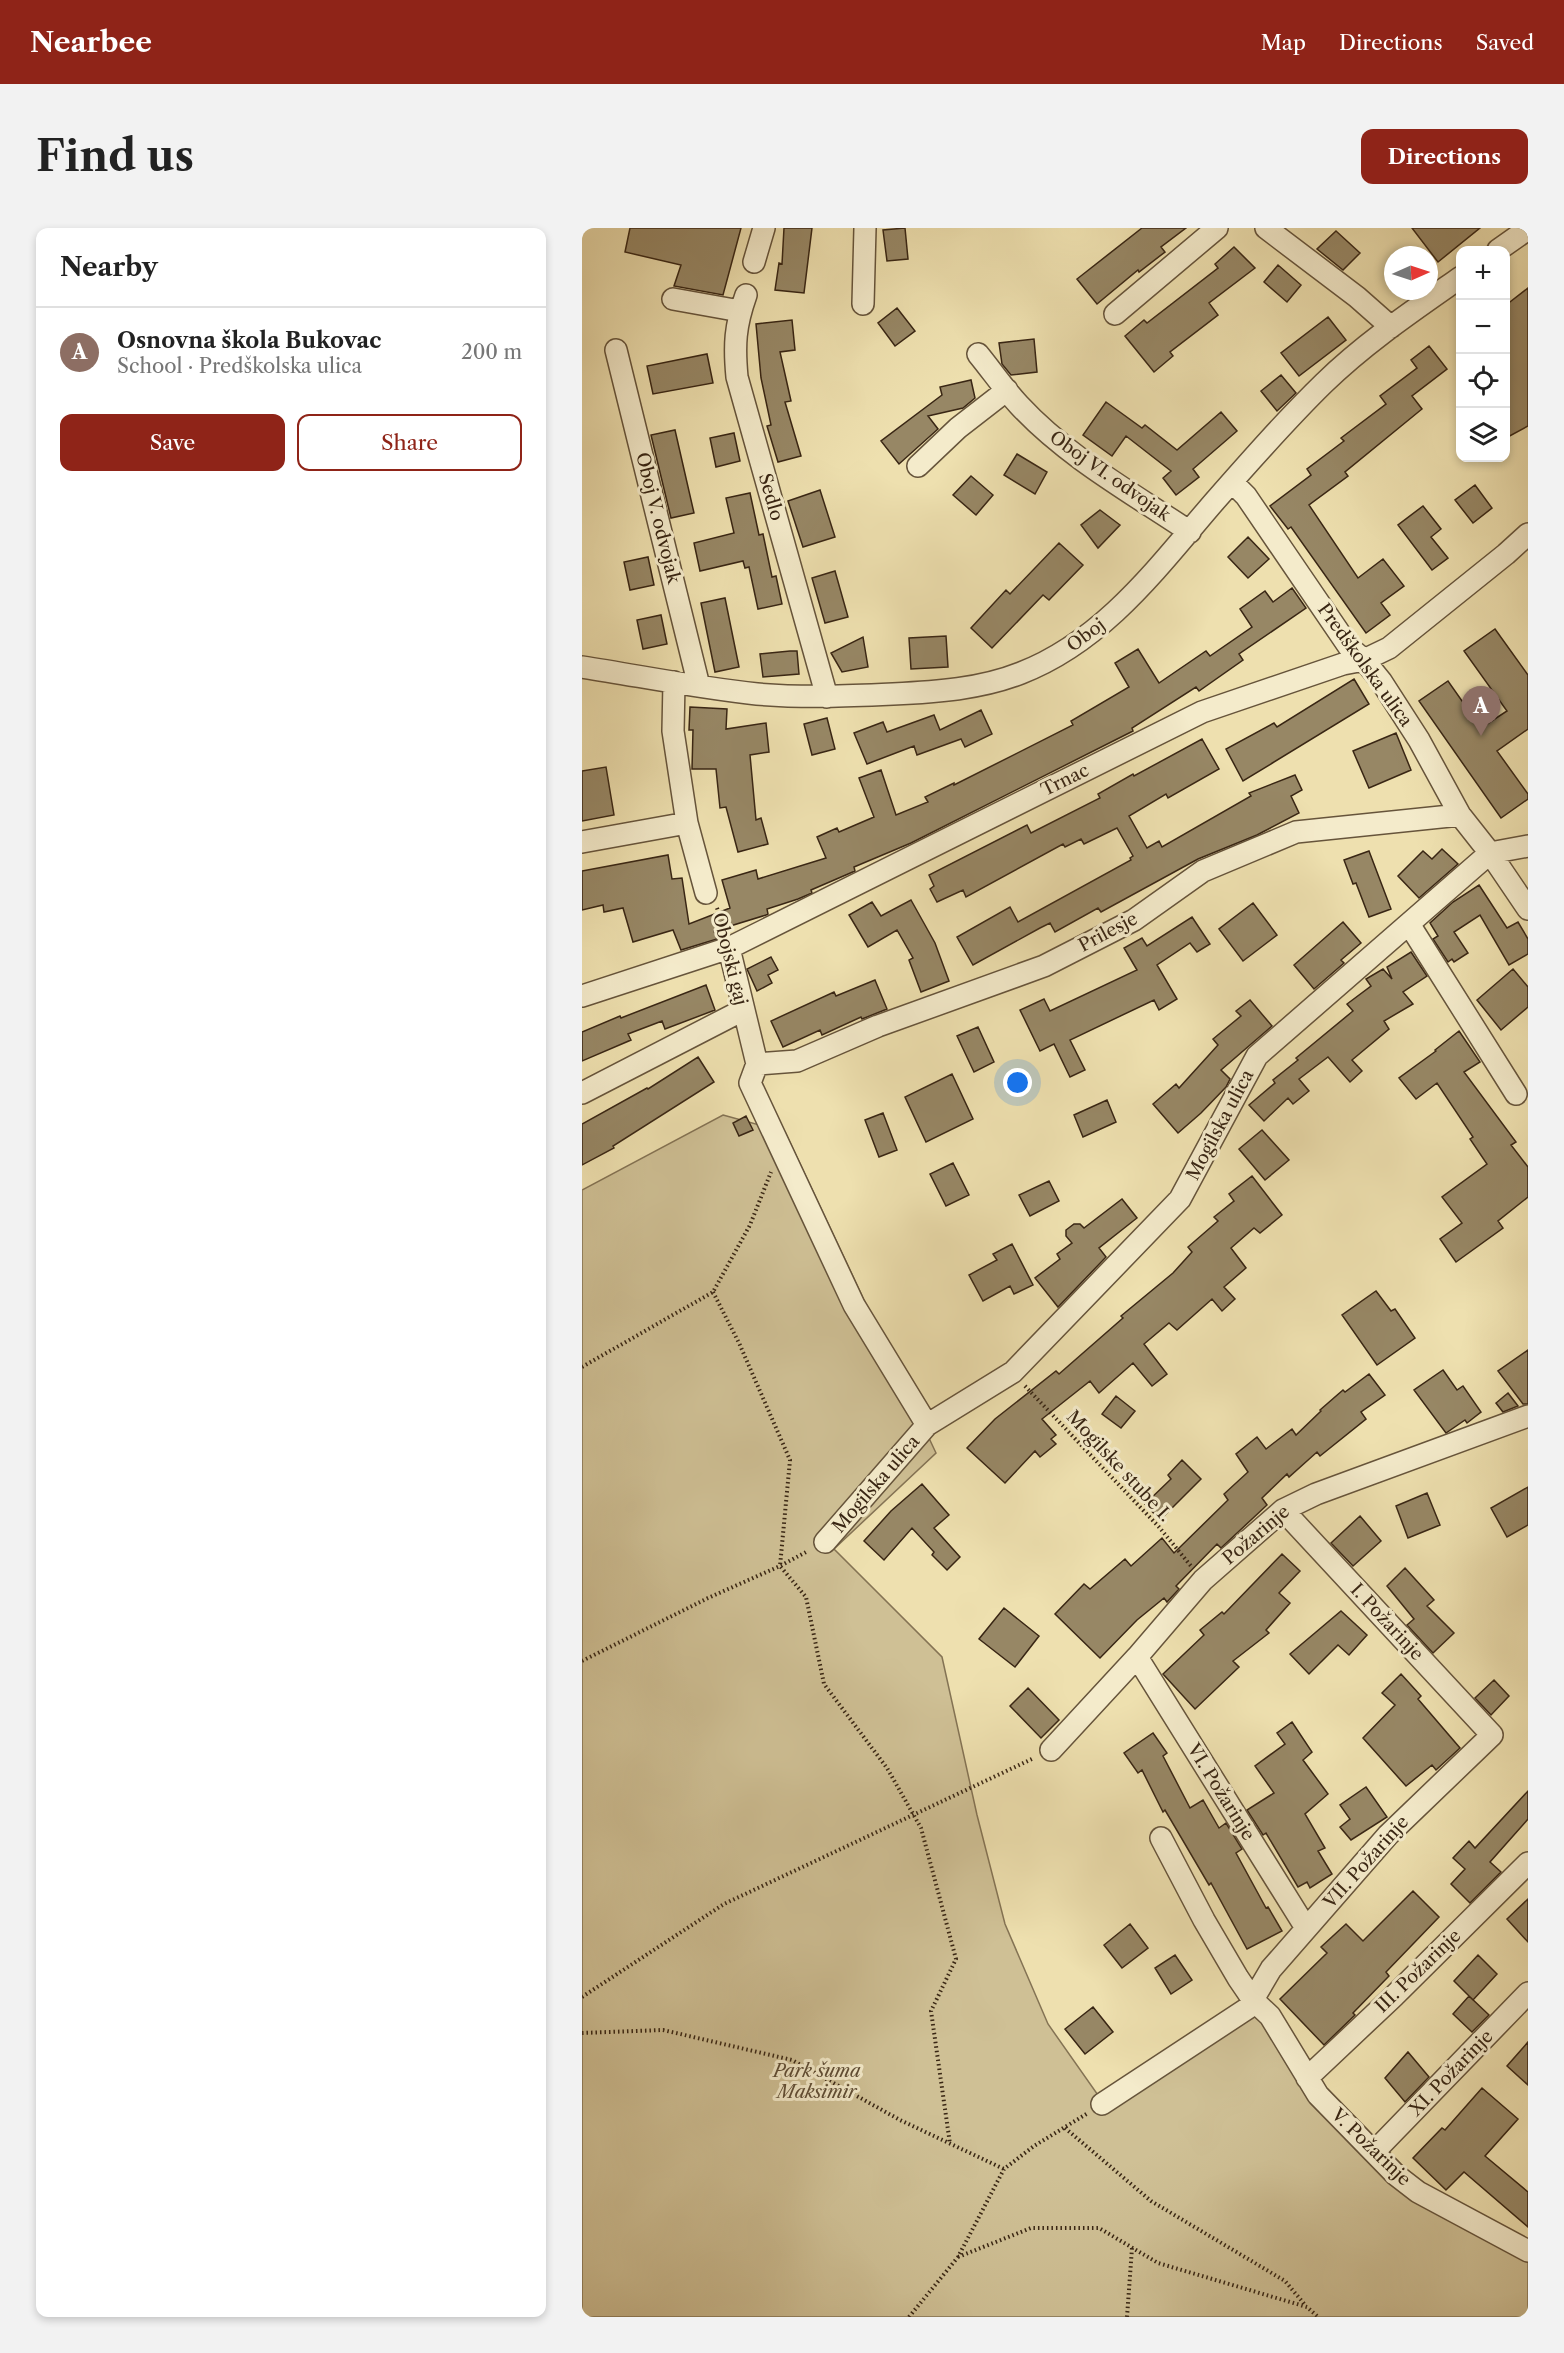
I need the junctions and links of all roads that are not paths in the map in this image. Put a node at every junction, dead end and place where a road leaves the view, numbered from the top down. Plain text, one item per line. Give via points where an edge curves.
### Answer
1 (764, 228) edge
2 (865, 228) edge
3 (1217, 228) edge
4 (1266, 228) edge
5 (1528, 229) edge
6 (1504, 246) edge
7 (754, 262) dead end
8 (1456, 281) edge
9 (673, 299) dead end
10 (863, 304) dead end
11 (1115, 314) dead end
12 (1391, 327) junction
13 (616, 350) dead end
14 (978, 354) dead end
15 (1007, 390) junction
16 (918, 466) dead end
17 (1233, 482) junction
18 (1190, 532) junction
19 (1528, 534) edge
20 (1364, 660) junction
21 (582, 667) edge
22 (674, 682) junction
23 (699, 686) junction
24 (827, 697) junction
25 (1460, 815) junction
26 (687, 823) junction
27 (582, 842) edge
28 (1528, 846) edge
29 (1490, 853) junction
30 (706, 893) road end
31 (1528, 909) edge
32 (1409, 924) junction
33 (729, 948) junction
34 (582, 996) edge
35 (743, 1010) junction
36 (757, 1064) junction
37 (582, 1094) edge
38 (1516, 1094) dead end
39 (1528, 1416) edge
40 (927, 1425) junction
41 (1283, 1510) junction
42 (825, 1542) road end
43 (1137, 1657) junction
44 (1492, 1735) joint
45 (1051, 1750) road end
46 (1161, 1838) dead end
47 (1528, 1863) edge
48 (1306, 1928) junction
49 (1528, 1994) edge
50 (1253, 2000) junction
51 (1307, 2078) junction
52 (1102, 2104) road end
53 (1374, 2152) junction
54 (1528, 2250) edge

1 - 7 street
2 - 10 street
3 - 11 street
4 - 12 street
5 - 6 street
8 - 12 street, Oboj
9 - 24 street, Sedlo via 743,303 735,327 737,377
12 - 17 street, Oboj via 1326,381
13 - 23 street, Oboj V. odvojak
14 - 15 street, Oboj VI. odvojak
15 - 16 street
15 - 18 street, Oboj VI. odvojak via 1054,438
17 - 18 street, Oboj
17 - 20 street, Predškolska ulica via 1349,646
18 - 24 street, Oboj via 1140,588 1082,641 1021,673 980,685 932,692
19 - 20 street, Trnac via 1389,648
20 - 25 street, Predškolska ulica via 1419,740
20 - 33 street, Trnac via 1202,712
21 - 22 street, Oboj
22 - 23 street, Oboj
22 - 26 street, Obojski gaj via 673,731
23 - 24 street, Oboj
25 - 29 street, Predškolska ulica
25 - 36 street, Prilesje via 1296,832 1203,871 1134,920 1044,966 878,1026 797,1061
26 - 27 street
26 - 30 street, Obojski gaj
28 - 29 street
29 - 31 street, Predškolska ulica
29 - 32 street, Mogilska ulica
32 - 38 street
32 - 40 street, Mogilska ulica via 1257,1056 1180,1199 1013,1372
33 - 34 street, Trnac
33 - 35 street, Obojski gaj
35 - 36 street, Obojski gaj
35 - 37 street
36 - 40 street, Mogilska ulica via 750,1083 780,1149 855,1305
39 - 41 street, Požarinje via 1316,1494
40 - 42 street, Mogilska ulica
41 - 43 street, Požarinje via 1203,1580
41 - 44 street, I. Požarinje
43 - 45 street, Požarinje
43 - 48 street, VI. Požarinje
44 - 48 street, VII. Požarinje via 1388,1835
46 - 50 street via 1204,1920
47 - 51 street, III. Požarinje
48 - 50 street, VII. Požarinje via 1271,1969
49 - 53 street, XI. Požarinje
50 - 51 street, V. Požarinje via 1270,2016
50 - 52 street, VII. Požarinje via 1248,2008
51 - 53 street, V. Požarinje via 1318,2095
53 - 54 street, V. Požarinje via 1418,2192

